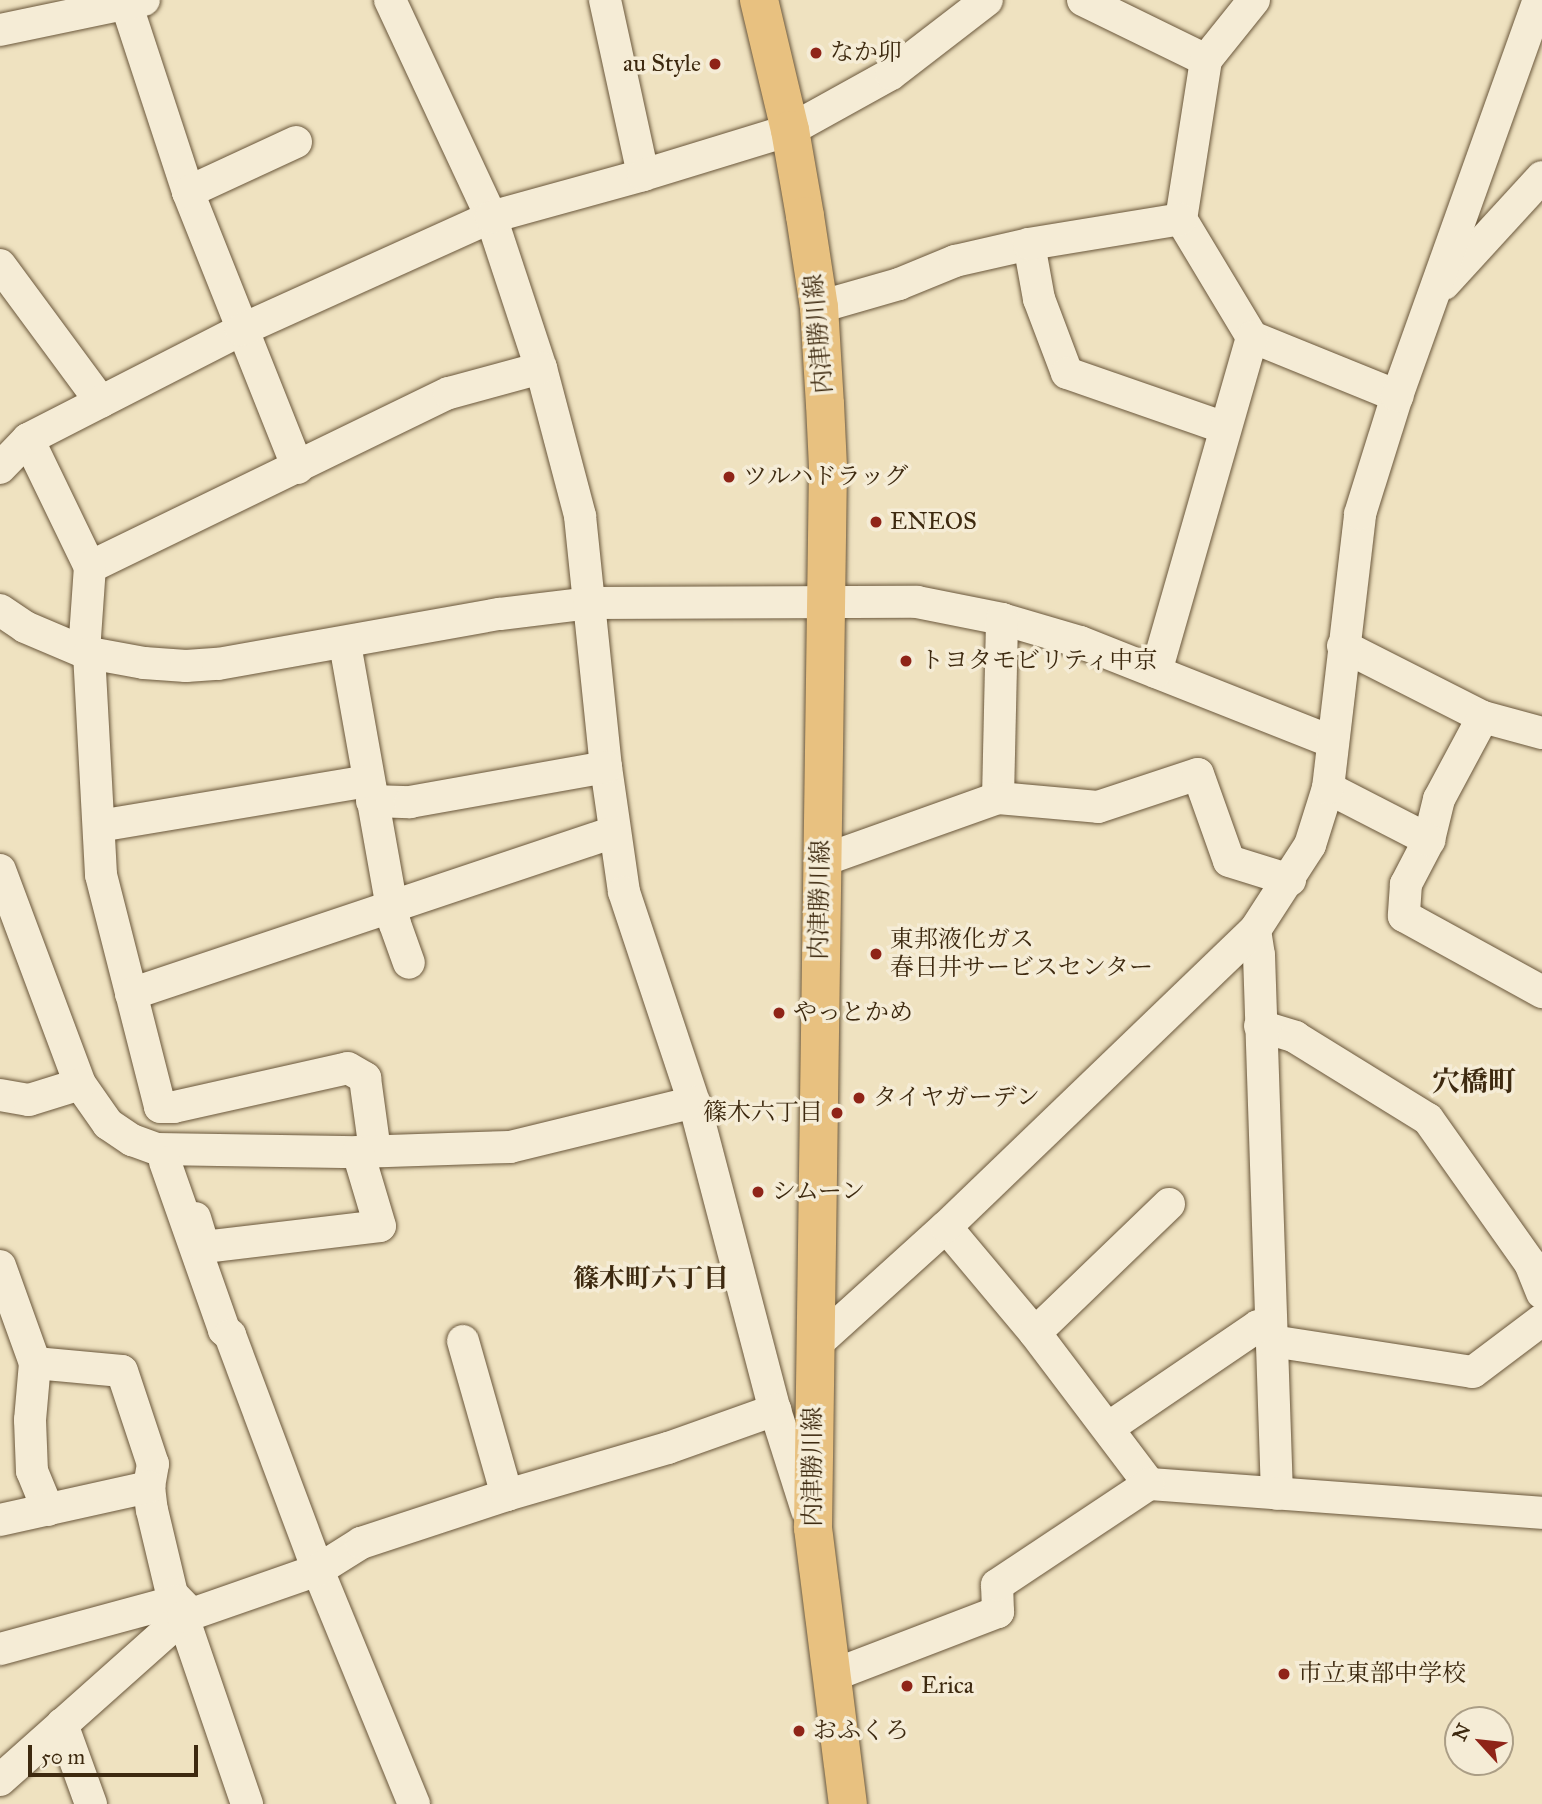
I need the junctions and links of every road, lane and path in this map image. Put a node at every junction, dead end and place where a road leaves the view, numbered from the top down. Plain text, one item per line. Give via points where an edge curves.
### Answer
1 (390, 0) edge
2 (605, 0) edge
3 (759, 0) edge
4 (987, 0) edge
5 (1083, 0) edge
6 (1254, 0) edge
7 (1539, 0) edge
8 (135, 3) edge
9 (0, 30) edge
10 (1206, 60) junction
11 (790, 130) junction
12 (296, 142) dead end
13 (643, 175) junction
14 (1539, 185) edge
15 (188, 192) junction
16 (491, 217) junction
17 (1181, 219) junction
18 (1029, 244) junction
19 (0, 265) edge
20 (1434, 295) junction
21 (819, 307) junction
22 (241, 330) junction
23 (1252, 337) junction
24 (541, 368) junction
25 (1397, 396) junction
26 (101, 402) junction
27 (1225, 428) junction
28 (28, 439) junction
29 (0, 468) edge
30 (298, 468) junction
31 (90, 567) junction
32 (826, 601) junction
33 (589, 603) junction
34 (0, 610) edge
35 (1002, 619) junction
36 (345, 644) junction
37 (1343, 646) junction
38 (86, 652) junction
39 (1156, 672) junction
40 (1483, 717) junction
41 (1542, 733) edge
42 (1333, 742) junction
43 (606, 767) junction
44 (1328, 788) junction
45 (370, 791) junction
46 (999, 798) junction
47 (99, 826) junction
48 (614, 832) junction
49 (1429, 840) junction
50 (821, 861) junction
51 (0, 870) edge
52 (1290, 880) junction
53 (392, 906) junction
54 (1255, 930) junction
55 (409, 963) dead end
56 (1542, 992) edge
57 (131, 994) junction
58 (1260, 1026) junction
59 (80, 1084) junction
60 (0, 1095) edge
61 (694, 1102) junction
62 (174, 1107) junction
63 (367, 1151) junction
64 (172, 1156) junction
65 (1169, 1204) dead end
66 (946, 1227) junction
67 (0, 1266) edge
68 (1542, 1293) edge
69 (1542, 1320) edge
70 (1035, 1333) junction
71 (1272, 1333) junction
72 (463, 1340) dead end
73 (813, 1354) junction
74 (35, 1363) junction
75 (765, 1370) junction
76 (775, 1410) junction
77 (1108, 1428) junction
78 (1149, 1484) junction
79 (149, 1487) junction
80 (1277, 1494) junction
81 (507, 1495) junction
82 (48, 1510) junction
83 (1542, 1513) edge
84 (0, 1520) edge
85 (813, 1528) junction
86 (318, 1570) junction
87 (184, 1610) junction
88 (0, 1649) edge
89 (831, 1676) junction
90 (62, 1724) junction
91 (0, 1780) edge
92 (92, 1804) edge
93 (247, 1804) edge
94 (414, 1804) edge
95 (848, 1804) edge

1 - 16 street
2 - 13 street
3 - 11 main road, 内津勝川線
4 - 11 street via 891,74
5 - 10 street
6 - 10 street
7 - 20 street
8 - 9 street
8 - 15 street
10 - 17 street
11 - 13 street
11 - 21 main road, 内津勝川線
12 - 15 street
13 - 16 street
14 - 20 street
15 - 22 street
16 - 22 street
16 - 24 street
17 - 18 street
17 - 23 street
18 - 21 street via 955,261 899,284
18 - 27 street via 1039,299 1068,373
19 - 26 street
20 - 25 street
21 - 32 main road, 内津勝川線 via 828,467
22 - 26 street
22 - 30 street
23 - 25 street
23 - 27 street
24 - 30 street via 449,393
24 - 33 street via 580,516
25 - 37 street via 1360,514
26 - 28 street
27 - 39 street
28 - 29 street
28 - 31 street
30 - 31 street
31 - 38 street
32 - 33 street
32 - 35 street via 917,602
32 - 50 main road, 内津勝川線
33 - 36 street via 500,614
33 - 43 street
34 - 38 street via 25,627
35 - 39 street via 1080,642
35 - 46 street
36 - 38 street via 186,666
36 - 45 street
37 - 40 street
37 - 42 street
38 - 47 street
39 - 42 street
40 - 41 street
40 - 49 street via 1439,799
42 - 44 street
43 - 45 street via 411,802
43 - 48 street
44 - 49 street
44 - 52 street via 1310,845
45 - 47 street
45 - 53 street
46 - 50 street
46 - 52 street via 1098,807 1198,774 1229,860
47 - 57 street via 102,875
48 - 53 street
48 - 61 street via 624,892
49 - 56 street via 1406,884 1404,916
50 - 73 main road, 内津勝川線
51 - 59 street
52 - 54 street
53 - 55 street
53 - 57 street
54 - 58 street
54 - 66 street
57 - 62 street via 160,1107
58 - 68 street via 1295,1037 1428,1119 1530,1263
58 - 71 street
59 - 60 street via 29,1100
59 - 64 street via 108,1124 132,1140
61 - 63 street via 510,1147
61 - 75 street
62 - 63 street via 348,1068 365,1078
62 - 64 street
63 - 64 street
63 - 64 street via 380,1226 204,1247
64 - 86 street via 224,1330 230,1335
65 - 70 street
66 - 70 street
66 - 73 street
67 - 74 street
69 - 71 street via 1473,1372
70 - 77 street
71 - 77 street via 1258,1326
71 - 80 street
72 - 81 street
73 - 75 street via 798,1370
73 - 85 main road, 内津勝川線
74 - 79 street via 122,1371 153,1464
74 - 82 street via 30,1420 33,1471
75 - 76 street
76 - 81 street via 668,1448
76 - 85 street
77 - 78 street
78 - 80 street
78 - 89 street via 997,1585 998,1612
79 - 82 street
79 - 87 street
80 - 83 street
81 - 86 street via 361,1544
82 - 84 street
85 - 89 main road, 内津勝川線
86 - 87 street
86 - 94 street
87 - 88 street
87 - 90 street
87 - 93 street
89 - 95 main road, 内津勝川線
90 - 91 street
90 - 92 street

